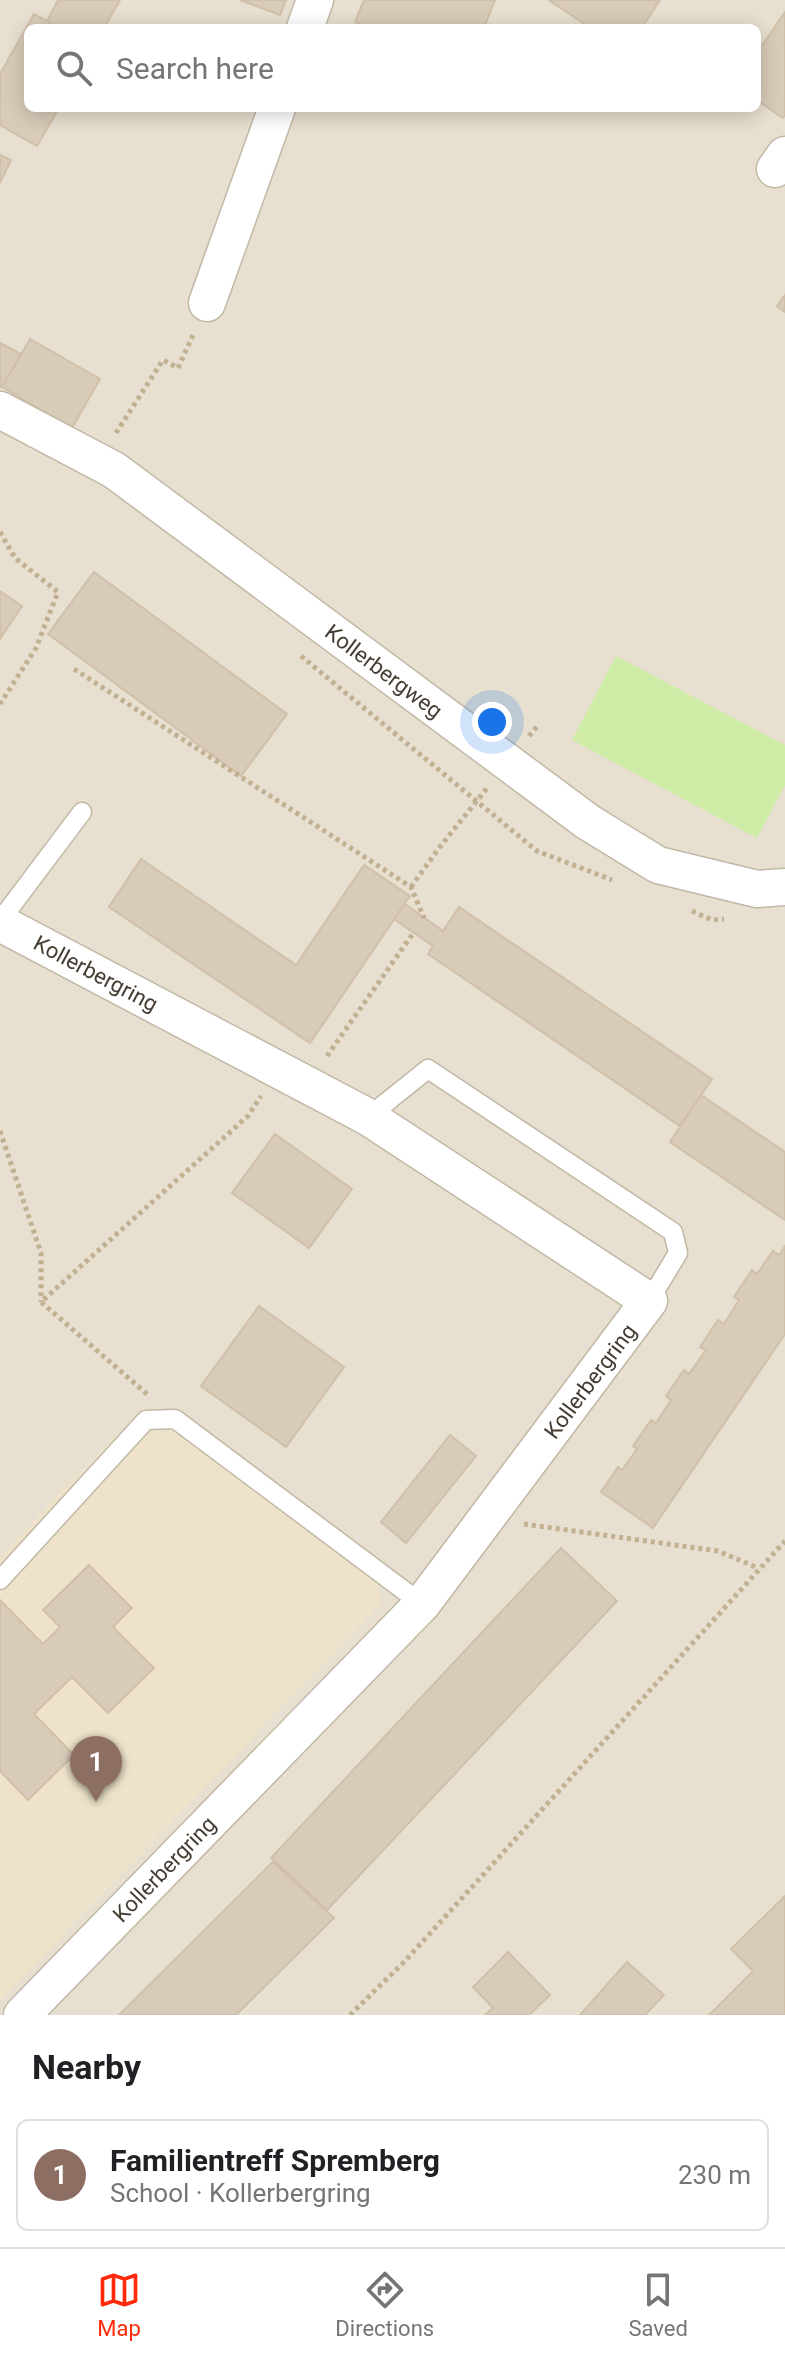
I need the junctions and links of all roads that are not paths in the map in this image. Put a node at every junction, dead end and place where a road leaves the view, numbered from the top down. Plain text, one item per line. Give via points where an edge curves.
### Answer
1 (315, 0) edge
2 (306, 24) edge
3 (276, 112) edge
4 (207, 303) dead end
5 (0, 410) edge
6 (82, 812) dead end
7 (785, 887) edge
8 (0, 922) edge
9 (368, 1117) junction
10 (649, 1301) junction
11 (0, 1580) edge
12 (422, 1604) junction
13 (22, 2015) edge

1 - 2 street
3 - 4 street
5 - 7 street, Kollerbergweg via 98,460 588,822 658,865 757,889
6 - 8 lane
8 - 9 street, Kollerbergring
9 - 10 street, Kollerbergring
9 - 10 lane via 428,1069 673,1232 678,1253
10 - 12 street, Kollerbergring
11 - 12 lane via 146,1420 175,1419
12 - 13 street, Kollerbergring

